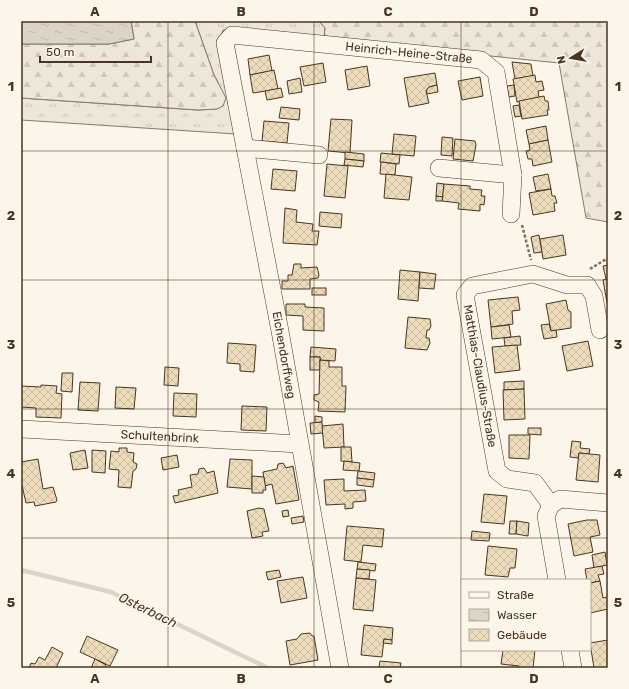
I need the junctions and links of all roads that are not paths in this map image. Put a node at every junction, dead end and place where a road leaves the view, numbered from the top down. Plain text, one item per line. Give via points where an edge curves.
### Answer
1 (226, 43) joint
2 (245, 148) junction
3 (319, 155) dead end
4 (439, 168) dead end
5 (513, 175) junction
6 (512, 214) road end
7 (600, 330) dead end
8 (21, 429) edge
9 (299, 444) junction
10 (608, 503) edge
11 (551, 505) junction
12 (558, 579) edge
13 (570, 651) edge
14 (340, 668) edge
15 (573, 668) edge

1 - 2 street, Eichendorffweg
1 - 5 street, Heinrich-Heine-Straße via 232,35 481,60 496,72
2 - 3 street
2 - 9 street, Eichendorffweg
4 - 5 street
5 - 6 street, Heinrich-Heine-Straße
7 - 11 street, Matthias-Claudius-Straße via 594,296 587,285 567,285 533,274 472,286 465,295 497,471 507,478 535,483
8 - 9 street, Schultenbrink
9 - 14 street, Eichendorffweg
10 - 11 street via 560,499
11 - 12 street via 546,516
13 - 15 street

